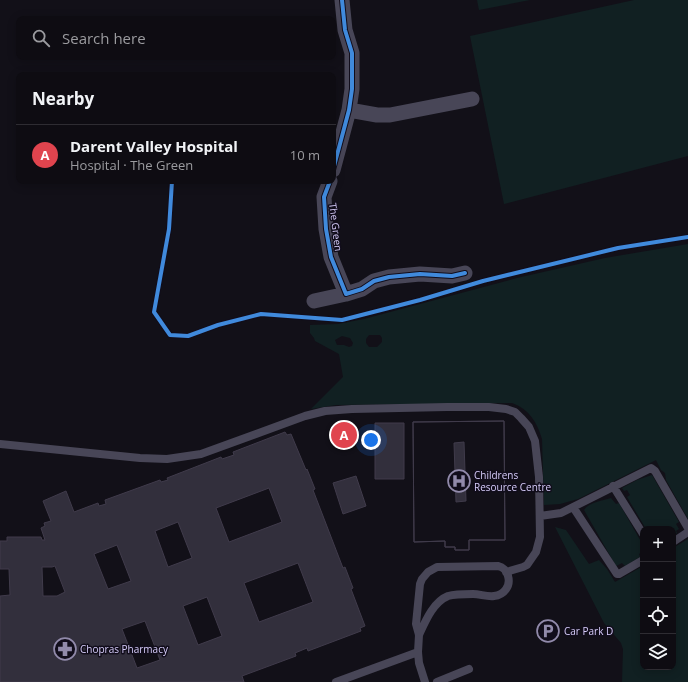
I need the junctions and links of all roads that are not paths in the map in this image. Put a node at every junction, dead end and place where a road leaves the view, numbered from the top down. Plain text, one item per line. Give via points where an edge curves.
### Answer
1 (342, 0) edge
2 (472, 99) dead end
3 (349, 110) junction
4 (336, 151) edge
5 (329, 184) edge
6 (465, 273) dead end
7 (346, 294) junction
8 (314, 302) dead end
9 (0, 444) edge
10 (613, 486) junction
11 (573, 507) junction
12 (540, 516) junction
13 (688, 528) edge
14 (640, 529) edge
15 (688, 532) edge
16 (676, 540) edge
17 (640, 562) edge
18 (506, 572) junction
19 (418, 635) junction
20 (418, 652) junction
21 (469, 669) dead end
22 (336, 682) edge
23 (425, 682) edge
24 (437, 682) edge

1 - 3 street via 345,30 353,64
2 - 3 street via 390,115
3 - 4 street
5 - 7 street, The Green via 324,197 326,228 331,257
6 - 7 street via 452,276 420,274 389,277
7 - 8 street
9 - 12 lane via 167,459 201,454 325,411 404,407 497,407 515,412 533,435 538,456
10 - 11 lane
10 - 13 lane via 652,468
10 - 14 lane
11 - 12 lane via 560,514
11 - 17 lane via 617,574
12 - 18 lane via 540,539 534,556 526,566
15 - 16 lane
18 - 19 lane via 509,583 505,591 494,596 448,596 430,613
18 - 19 lane via 496,566 440,567 428,572 420,584 416,624
19 - 20 lane
20 - 22 lane
20 - 23 lane via 419,666
21 - 24 lane

